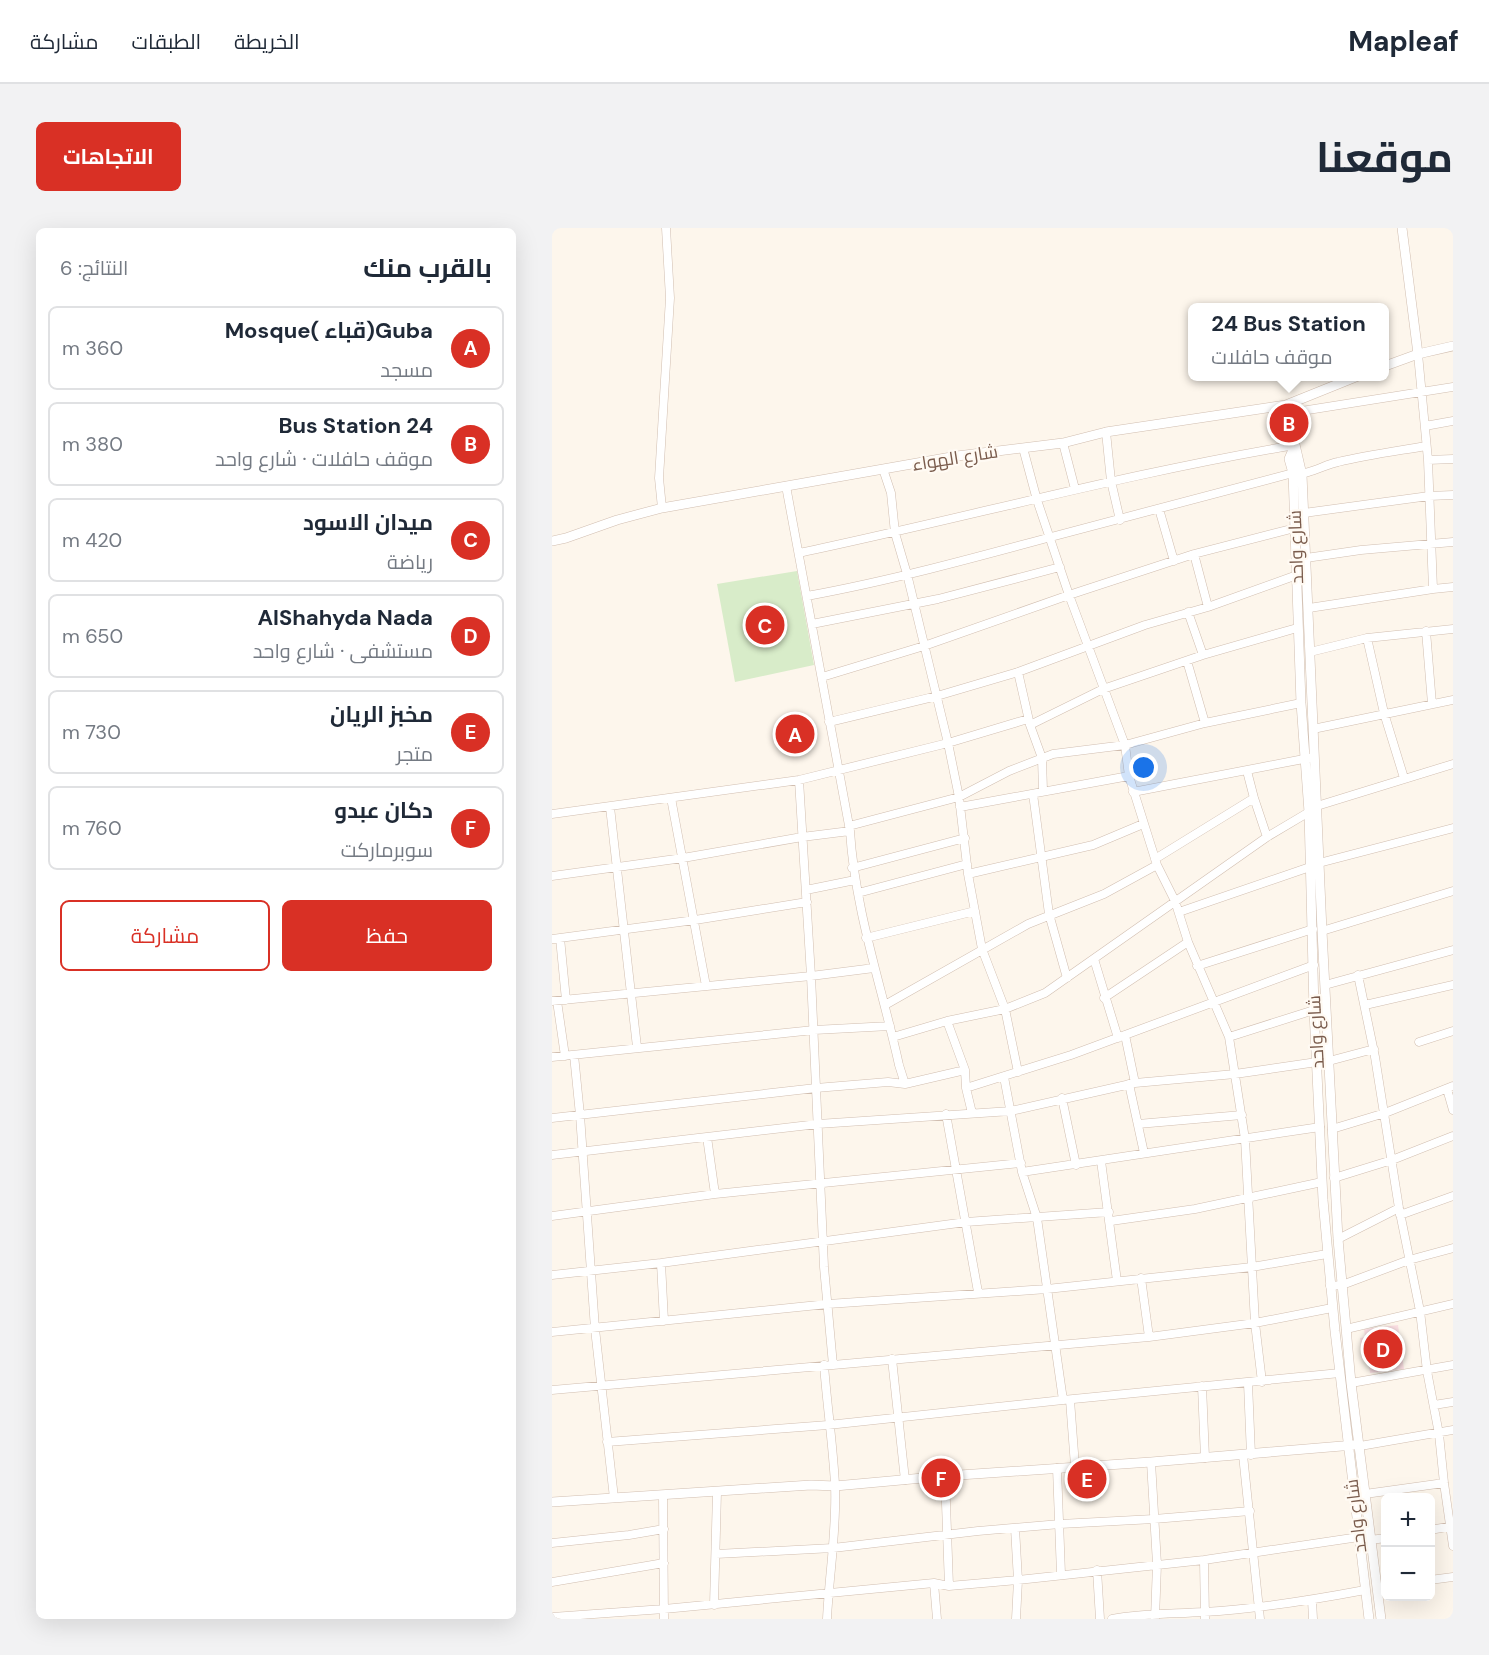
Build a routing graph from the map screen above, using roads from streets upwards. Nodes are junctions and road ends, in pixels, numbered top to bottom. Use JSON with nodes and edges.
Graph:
{"nodes":[{"id":1,"x":666,"y":228,"type":"edge"},
{"id":2,"x":1402,"y":228,"type":"edge"},
{"id":3,"x":1453,"y":346,"type":"edge"},
{"id":4,"x":1418,"y":354,"type":"junction"},
{"id":5,"x":1389,"y":365,"type":"edge"},
{"id":6,"x":1347,"y":381,"type":"edge"},
{"id":7,"x":1453,"y":387,"type":"edge"},
{"id":8,"x":1422,"y":392,"type":"junction"},
{"id":9,"x":1288,"y":409,"type":"junction"},
{"id":10,"x":1453,"y":421,"type":"edge"},
{"id":11,"x":1425,"y":426,"type":"junction"},
{"id":12,"x":1106,"y":432,"type":"junction"},
{"id":13,"x":1063,"y":443,"type":"junction"},
{"id":14,"x":1295,"y":445,"type":"junction"},
{"id":15,"x":1426,"y":446,"type":"junction"},
{"id":16,"x":1023,"y":448,"type":"junction"},
{"id":17,"x":1453,"y":459,"type":"edge"},
{"id":18,"x":1428,"y":460,"type":"junction"},
{"id":19,"x":883,"y":469,"type":"junction"},
{"id":20,"x":1297,"y":474,"type":"junction"},
{"id":21,"x":1111,"y":481,"type":"junction"},
{"id":22,"x":786,"y":486,"type":"junction"},
{"id":23,"x":1075,"y":489,"type":"junction"},
{"id":24,"x":1453,"y":495,"type":"edge"},
{"id":25,"x":1429,"y":496,"type":"junction"},
{"id":26,"x":1037,"y":500,"type":"junction"},
{"id":27,"x":662,"y":508,"type":"junction"},
{"id":28,"x":1159,"y":509,"type":"junction"},
{"id":29,"x":1304,"y":513,"type":"junction"},
{"id":30,"x":1120,"y":520,"type":"junction"},
{"id":31,"x":1295,"y":528,"type":"junction"},
{"id":32,"x":895,"y":533,"type":"junction"},
{"id":33,"x":1050,"y":537,"type":"junction"},
{"id":34,"x":552,"y":541,"type":"edge"},
{"id":35,"x":1453,"y":542,"type":"edge"},
{"id":36,"x":1432,"y":543,"type":"junction"},
{"id":37,"x":799,"y":553,"type":"junction"},
{"id":38,"x":1194,"y":554,"type":"junction"},
{"id":39,"x":1306,"y":558,"type":"junction"},
{"id":40,"x":1174,"y":561,"type":"junction"},
{"id":41,"x":1060,"y":567,"type":"junction"},
{"id":42,"x":907,"y":574,"type":"junction"},
{"id":43,"x":1297,"y":575,"type":"junction"},
{"id":44,"x":1453,"y":587,"type":"edge"},
{"id":45,"x":1432,"y":589,"type":"junction"},
{"id":46,"x":1069,"y":595,"type":"junction"},
{"id":47,"x":807,"y":596,"type":"junction"},
{"id":48,"x":913,"y":604,"type":"junction"},
{"id":49,"x":1208,"y":607,"type":"junction"},
{"id":50,"x":1309,"y":608,"type":"junction"},
{"id":51,"x":1188,"y":612,"type":"junction"},
{"id":52,"x":812,"y":624,"type":"junction"},
{"id":53,"x":1297,"y":628,"type":"junction"},
{"id":54,"x":1453,"y":629,"type":"edge"},
{"id":55,"x":1426,"y":631,"type":"junction"},
{"id":56,"x":1367,"y":638,"type":"junction"},
{"id":57,"x":1089,"y":644,"type":"junction"},
{"id":58,"x":924,"y":646,"type":"junction"},
{"id":59,"x":1310,"y":651,"type":"junction"},
{"id":60,"x":1203,"y":656,"type":"junction"},
{"id":61,"x":1187,"y":661,"type":"junction"},
{"id":62,"x":1018,"y":672,"type":"junction"},
{"id":63,"x":822,"y":677,"type":"junction"},
{"id":64,"x":1103,"y":689,"type":"junction"},
{"id":65,"x":937,"y":696,"type":"junction"},
{"id":66,"x":1453,"y":700,"type":"edge"},
{"id":67,"x":1301,"y":703,"type":"junction"},
{"id":68,"x":1432,"y":704,"type":"junction"},
{"id":69,"x":1384,"y":713,"type":"junction"},
{"id":70,"x":829,"y":722,"type":"junction"},
{"id":71,"x":1029,"y":722,"type":"junction"},
{"id":72,"x":1205,"y":723,"type":"junction"},
{"id":73,"x":1313,"y":729,"type":"junction"},
{"id":74,"x":948,"y":743,"type":"junction"},
{"id":75,"x":1125,"y":745,"type":"junction"},
{"id":76,"x":1042,"y":758,"type":"junction"},
{"id":77,"x":1310,"y":758,"type":"junction"},
{"id":78,"x":1453,"y":764,"type":"edge"},
{"id":79,"x":1247,"y":771,"type":"junction"},
{"id":80,"x":838,"y":772,"type":"junction"},
{"id":81,"x":1129,"y":776,"type":"junction"},
{"id":82,"x":1404,"y":778,"type":"junction"},
{"id":83,"x":799,"y":780,"type":"junction"},
{"id":84,"x":1043,"y":791,"type":"junction"},
{"id":85,"x":1133,"y":792,"type":"junction"},
{"id":86,"x":1033,"y":794,"type":"junction"},
{"id":87,"x":959,"y":797,"type":"junction"},
{"id":88,"x":672,"y":798,"type":"junction"},
{"id":89,"x":1254,"y":798,"type":"junction"},
{"id":90,"x":610,"y":807,"type":"junction"},
{"id":91,"x":960,"y":807,"type":"junction"},
{"id":92,"x":1313,"y":809,"type":"junction"},
{"id":93,"x":552,"y":814,"type":"edge"},
{"id":94,"x":1143,"y":824,"type":"junction"},
{"id":95,"x":1453,"y":828,"type":"edge"},
{"id":96,"x":849,"y":829,"type":"junction"},
{"id":97,"x":802,"y":837,"type":"junction"},
{"id":98,"x":1268,"y":837,"type":"junction"},
{"id":99,"x":965,"y":838,"type":"junction"},
{"id":100,"x":1041,"y":856,"type":"junction"},
{"id":101,"x":683,"y":858,"type":"junction"},
{"id":102,"x":1156,"y":862,"type":"junction"},
{"id":103,"x":967,"y":864,"type":"junction"},
{"id":104,"x":1315,"y":865,"type":"junction"},
{"id":105,"x":617,"y":867,"type":"junction"},
{"id":106,"x":852,"y":868,"type":"junction"},
{"id":107,"x":968,"y":874,"type":"junction"},
{"id":108,"x":552,"y":876,"type":"edge"},
{"id":109,"x":855,"y":880,"type":"junction"},
{"id":110,"x":806,"y":890,"type":"junction"},
{"id":111,"x":1453,"y":891,"type":"edge"},
{"id":112,"x":858,"y":893,"type":"junction"},
{"id":113,"x":1175,"y":901,"type":"junction"},
{"id":114,"x":807,"y":902,"type":"junction"},
{"id":115,"x":975,"y":911,"type":"junction"},
{"id":116,"x":1179,"y":912,"type":"junction"},
{"id":117,"x":1049,"y":914,"type":"junction"},
{"id":118,"x":695,"y":920,"type":"junction"},
{"id":119,"x":624,"y":929,"type":"junction"},
{"id":120,"x":1317,"y":930,"type":"junction"},
{"id":121,"x":556,"y":938,"type":"edge"},
{"id":122,"x":866,"y":938,"type":"junction"},
{"id":123,"x":1188,"y":942,"type":"junction"},
{"id":124,"x":982,"y":949,"type":"junction"},
{"id":125,"x":1453,"y":950,"type":"edge"},
{"id":126,"x":1094,"y":959,"type":"junction"},
{"id":127,"x":1197,"y":966,"type":"junction"},
{"id":128,"x":1314,"y":966,"type":"junction"},
{"id":129,"x":874,"y":968,"type":"junction"},
{"id":130,"x":1358,"y":975,"type":"junction"},
{"id":131,"x":811,"y":976,"type":"junction"},
{"id":132,"x":1067,"y":978,"type":"junction"},
{"id":133,"x":1325,"y":985,"type":"junction"},
{"id":134,"x":1453,"y":985,"type":"edge"},
{"id":135,"x":706,"y":986,"type":"junction"},
{"id":136,"x":631,"y":994,"type":"junction"},
{"id":137,"x":1104,"y":998,"type":"junction"},
{"id":138,"x":558,"y":1001,"type":"edge"},
{"id":139,"x":1214,"y":1002,"type":"junction"},
{"id":140,"x":885,"y":1005,"type":"junction"},
{"id":141,"x":1365,"y":1005,"type":"junction"},
{"id":142,"x":1005,"y":1009,"type":"junction"},
{"id":143,"x":1314,"y":1010,"type":"junction"},
{"id":144,"x":947,"y":1021,"type":"junction"},
{"id":145,"x":890,"y":1026,"type":"junction"},
{"id":146,"x":814,"y":1030,"type":"junction"},
{"id":147,"x":1453,"y":1031,"type":"edge"},
{"id":148,"x":1316,"y":1033,"type":"junction"},
{"id":149,"x":1328,"y":1034,"type":"junction"},
{"id":150,"x":1122,"y":1036,"type":"junction"},
{"id":151,"x":893,"y":1037,"type":"junction"},
{"id":152,"x":1229,"y":1037,"type":"junction"},
{"id":153,"x":1419,"y":1042,"type":"dead end"},
{"id":154,"x":637,"y":1047,"type":"junction"},
{"id":155,"x":1374,"y":1049,"type":"junction"},
{"id":156,"x":569,"y":1055,"type":"junction"},
{"id":157,"x":552,"y":1057,"type":"edge"},
{"id":158,"x":1329,"y":1061,"type":"junction"},
{"id":159,"x":1317,"y":1062,"type":"junction"},
{"id":160,"x":965,"y":1070,"type":"junction"},
{"id":161,"x":1018,"y":1072,"type":"junction"},
{"id":162,"x":1235,"y":1074,"type":"junction"},
{"id":163,"x":1004,"y":1077,"type":"junction"},
{"id":164,"x":1132,"y":1083,"type":"junction"},
{"id":165,"x":905,"y":1084,"type":"junction"},
{"id":166,"x":816,"y":1088,"type":"junction"},
{"id":167,"x":1450,"y":1088,"type":"edge"},
{"id":168,"x":966,"y":1089,"type":"junction"},
{"id":169,"x":1062,"y":1098,"type":"junction"},
{"id":170,"x":1453,"y":1110,"type":"edge"},
{"id":171,"x":1011,"y":1111,"type":"junction"},
{"id":172,"x":972,"y":1113,"type":"junction"},
{"id":173,"x":1385,"y":1113,"type":"junction"},
{"id":174,"x":946,"y":1114,"type":"junction"},
{"id":175,"x":580,"y":1115,"type":"junction"},
{"id":176,"x":1242,"y":1115,"type":"junction"},
{"id":177,"x":552,"y":1118,"type":"edge"},
{"id":178,"x":818,"y":1124,"type":"junction"},
{"id":179,"x":1138,"y":1124,"type":"junction"},
{"id":180,"x":1320,"y":1127,"type":"junction"},
{"id":181,"x":1332,"y":1129,"type":"junction"},
{"id":182,"x":1453,"y":1136,"type":"edge"},
{"id":183,"x":707,"y":1137,"type":"junction"},
{"id":184,"x":1245,"y":1139,"type":"junction"},
{"id":185,"x":583,"y":1151,"type":"junction"},
{"id":186,"x":1144,"y":1153,"type":"junction"},
{"id":187,"x":552,"y":1155,"type":"edge"},
{"id":188,"x":1392,"y":1160,"type":"junction"},
{"id":189,"x":1101,"y":1161,"type":"junction"},
{"id":190,"x":1076,"y":1165,"type":"junction"},
{"id":191,"x":956,"y":1168,"type":"junction"},
{"id":192,"x":1022,"y":1168,"type":"junction"},
{"id":193,"x":1334,"y":1179,"type":"junction"},
{"id":194,"x":1322,"y":1182,"type":"junction"},
{"id":195,"x":820,"y":1183,"type":"junction"},
{"id":196,"x":715,"y":1194,"type":"junction"},
{"id":197,"x":1453,"y":1196,"type":"edge"},
{"id":198,"x":1248,"y":1199,"type":"junction"},
{"id":199,"x":587,"y":1212,"type":"junction"},
{"id":200,"x":1109,"y":1212,"type":"junction"},
{"id":201,"x":1400,"y":1212,"type":"junction"},
{"id":202,"x":552,"y":1216,"type":"edge"},
{"id":203,"x":1037,"y":1218,"type":"junction"},
{"id":204,"x":1111,"y":1221,"type":"junction"},
{"id":205,"x":966,"y":1222,"type":"junction"},
{"id":206,"x":1338,"y":1239,"type":"junction"},
{"id":207,"x":822,"y":1242,"type":"junction"},
{"id":208,"x":1453,"y":1248,"type":"edge"},
{"id":209,"x":1327,"y":1254,"type":"junction"},
{"id":210,"x":1410,"y":1260,"type":"junction"},
{"id":211,"x":661,"y":1263,"type":"junction"},
{"id":212,"x":1252,"y":1267,"type":"junction"},
{"id":213,"x":592,"y":1271,"type":"junction"},
{"id":214,"x":552,"y":1275,"type":"edge"},
{"id":215,"x":1141,"y":1278,"type":"junction"},
{"id":216,"x":1117,"y":1281,"type":"junction"},
{"id":217,"x":1342,"y":1285,"type":"junction"},
{"id":218,"x":1330,"y":1286,"type":"junction"},
{"id":219,"x":1047,"y":1289,"type":"junction"},
{"id":220,"x":978,"y":1292,"type":"junction"},
{"id":221,"x":828,"y":1304,"type":"junction"},
{"id":222,"x":1453,"y":1304,"type":"edge"},
{"id":223,"x":1332,"y":1308,"type":"junction"},
{"id":224,"x":1420,"y":1311,"type":"junction"},
{"id":225,"x":664,"y":1321,"type":"junction"},
{"id":226,"x":1255,"y":1323,"type":"junction"},
{"id":227,"x":595,"y":1329,"type":"junction"},
{"id":228,"x":1346,"y":1329,"type":"junction"},
{"id":229,"x":552,"y":1332,"type":"edge"},
{"id":230,"x":1149,"y":1336,"type":"junction"},
{"id":231,"x":1056,"y":1345,"type":"junction"},
{"id":232,"x":891,"y":1359,"type":"junction"},
{"id":233,"x":824,"y":1365,"type":"junction"},
{"id":234,"x":833,"y":1365,"type":"junction"},
{"id":235,"x":1453,"y":1365,"type":"edge"},
{"id":236,"x":1427,"y":1371,"type":"junction"},
{"id":237,"x":1340,"y":1373,"type":"junction"},
{"id":238,"x":1263,"y":1382,"type":"junction"},
{"id":239,"x":1248,"y":1383,"type":"junction"},
{"id":240,"x":1351,"y":1383,"type":"junction"},
{"id":241,"x":600,"y":1386,"type":"junction"},
{"id":242,"x":1203,"y":1386,"type":"junction"},
{"id":243,"x":552,"y":1390,"type":"edge"},
{"id":244,"x":1066,"y":1400,"type":"junction"},
{"id":245,"x":1453,"y":1402,"type":"edge"},
{"id":246,"x":1434,"y":1405,"type":"junction"},
{"id":247,"x":899,"y":1418,"type":"junction"},
{"id":248,"x":828,"y":1425,"type":"junction"},
{"id":249,"x":1453,"y":1430,"type":"edge"},
{"id":250,"x":1439,"y":1434,"type":"junction"},
{"id":251,"x":607,"y":1442,"type":"junction"},
{"id":252,"x":1348,"y":1445,"type":"junction"},
{"id":253,"x":1360,"y":1446,"type":"junction"},
{"id":254,"x":1247,"y":1455,"type":"junction"},
{"id":255,"x":1205,"y":1458,"type":"junction"},
{"id":256,"x":1151,"y":1462,"type":"junction"},
{"id":257,"x":1075,"y":1466,"type":"junction"},
{"id":258,"x":1057,"y":1468,"type":"junction"},
{"id":259,"x":945,"y":1476,"type":"junction"},
{"id":260,"x":905,"y":1480,"type":"junction"},
{"id":261,"x":1444,"y":1484,"type":"junction"},
{"id":262,"x":835,"y":1486,"type":"junction"},
{"id":263,"x":717,"y":1492,"type":"junction"},
{"id":264,"x":1365,"y":1494,"type":"junction"},
{"id":265,"x":663,"y":1495,"type":"junction"},
{"id":266,"x":614,"y":1498,"type":"junction"},
{"id":267,"x":552,"y":1502,"type":"edge"},
{"id":268,"x":1250,"y":1511,"type":"junction"},
{"id":269,"x":1154,"y":1519,"type":"junction"},
{"id":270,"x":1060,"y":1524,"type":"junction"},
{"id":271,"x":1452,"y":1526,"type":"edge"},
{"id":272,"x":1015,"y":1527,"type":"junction"},
{"id":273,"x":664,"y":1529,"type":"junction"},
{"id":274,"x":1435,"y":1529,"type":"edge"},
{"id":275,"x":947,"y":1534,"type":"junction"},
{"id":276,"x":1359,"y":1537,"type":"junction"},
{"id":277,"x":1381,"y":1539,"type":"edge"},
{"id":278,"x":1370,"y":1540,"type":"junction"},
{"id":279,"x":552,"y":1543,"type":"edge"},
{"id":280,"x":1453,"y":1546,"type":"edge"},
{"id":281,"x":833,"y":1548,"type":"junction"},
{"id":282,"x":716,"y":1554,"type":"junction"},
{"id":283,"x":1253,"y":1554,"type":"junction"},
{"id":284,"x":1204,"y":1560,"type":"junction"},
{"id":285,"x":664,"y":1563,"type":"junction"},
{"id":286,"x":1157,"y":1564,"type":"junction"},
{"id":287,"x":1097,"y":1570,"type":"junction"},
{"id":288,"x":1061,"y":1574,"type":"junction"},
{"id":289,"x":1453,"y":1577,"type":"edge"},
{"id":290,"x":1435,"y":1579,"type":"edge"},
{"id":291,"x":1018,"y":1580,"type":"junction"},
{"id":292,"x":552,"y":1582,"type":"edge"},
{"id":293,"x":934,"y":1583,"type":"junction"},
{"id":294,"x":949,"y":1586,"type":"junction"},
{"id":295,"x":1381,"y":1586,"type":"edge"},
{"id":296,"x":1365,"y":1590,"type":"junction"},
{"id":297,"x":827,"y":1595,"type":"junction"},
{"id":298,"x":1312,"y":1600,"type":"junction"},
{"id":299,"x":1381,"y":1601,"type":"edge"},
{"id":300,"x":714,"y":1605,"type":"junction"},
{"id":301,"x":1259,"y":1607,"type":"junction"},
{"id":302,"x":664,"y":1610,"type":"junction"},
{"id":303,"x":1205,"y":1615,"type":"edge"},
{"id":304,"x":628,"y":1616,"type":"edge"},
{"id":305,"x":1155,"y":1616,"type":"edge"},
{"id":306,"x":552,"y":1617,"type":"edge"},
{"id":307,"x":578,"y":1617,"type":"edge"},
{"id":308,"x":664,"y":1619,"type":"edge"},
{"id":309,"x":827,"y":1619,"type":"edge"},
{"id":310,"x":937,"y":1619,"type":"edge"},
{"id":311,"x":1016,"y":1619,"type":"edge"},
{"id":312,"x":1100,"y":1619,"type":"edge"},
{"id":313,"x":1113,"y":1619,"type":"edge"},
{"id":314,"x":1260,"y":1619,"type":"edge"},
{"id":315,"x":1313,"y":1619,"type":"edge"},
{"id":316,"x":1369,"y":1619,"type":"edge"},
{"id":317,"x":1381,"y":1619,"type":"edge"}],
"edges":[{"from":1,"to":27,"type":"street"},
{"from":2,"to":4,"type":"street"},
{"from":3,"to":4,"type":"street"},
{"from":4,"to":5,"type":"street"},
{"from":4,"to":8,"type":"street"},
{"from":6,"to":9,"type":"street","name":"شارع الهواء"},
{"from":7,"to":8,"type":"street"},
{"from":8,"to":9,"type":"street"},
{"from":8,"to":11,"type":"street"},
{"from":9,"to":12,"type":"street","name":"شارع الهواء"},
{"from":9,"to":14,"type":"street","name":"شارع واحد"},
{"from":10,"to":11,"type":"street"},
{"from":11,"to":15,"type":"street"},
{"from":12,"to":13,"type":"street","name":"شارع الهواء"},
{"from":12,"to":21,"type":"street"},
{"from":13,"to":16,"type":"street","name":"شارع الهواء"},
{"from":13,"to":23,"type":"street"},
{"from":14,"to":20,"type":"street","name":"شارع واحد"},
{"from":14,"to":21,"type":"street"},
{"from":15,"to":18,"type":"street"},
{"from":15,"to":20,"type":"street"},
{"from":16,"to":19,"type":"street","name":"شارع الهواء"},
{"from":16,"to":26,"type":"street"},
{"from":17,"to":18,"type":"street"},
{"from":18,"to":25,"type":"street"},
{"from":19,"to":22,"type":"street","name":"شارع الهواء"},
{"from":19,"to":32,"type":"street"},
{"from":20,"to":28,"type":"street"},
{"from":20,"to":29,"type":"street","name":"شارع واحد"},
{"from":20,"to":31,"type":"street","name":"شارع واحد"},
{"from":21,"to":23,"type":"street"},
{"from":21,"to":30,"type":"street"},
{"from":22,"to":27,"type":"street","name":"شارع الهواء"},
{"from":22,"to":37,"type":"street"},
{"from":23,"to":26,"type":"street"},
{"from":24,"to":25,"type":"street"},
{"from":25,"to":29,"type":"street"},
{"from":25,"to":36,"type":"street"},
{"from":26,"to":32,"type":"street"},
{"from":26,"to":33,"type":"street"},
{"from":27,"to":34,"type":"street","name":"شارع الهواء"},
{"from":28,"to":30,"type":"street"},
{"from":28,"to":40,"type":"street"},
{"from":29,"to":39,"type":"street","name":"شارع واحد"},
{"from":30,"to":33,"type":"street"},
{"from":31,"to":38,"type":"street"},
{"from":31,"to":43,"type":"street","name":"شارع واحد"},
{"from":32,"to":37,"type":"street"},
{"from":32,"to":42,"type":"street"},
{"from":33,"to":41,"type":"street"},
{"from":33,"to":42,"type":"street"},
{"from":35,"to":36,"type":"street"},
{"from":36,"to":39,"type":"street"},
{"from":36,"to":45,"type":"street"},
{"from":37,"to":47,"type":"street"},
{"from":38,"to":40,"type":"street"},
{"from":38,"to":49,"type":"street"},
{"from":39,"to":50,"type":"street","name":"شارع واحد"},
{"from":40,"to":46,"type":"street"},
{"from":41,"to":46,"type":"street"},
{"from":41,"to":48,"type":"street"},
{"from":42,"to":47,"type":"street"},
{"from":42,"to":48,"type":"street"},
{"from":43,"to":49,"type":"street"},
{"from":43,"to":53,"type":"street","name":"شارع واحد"},
{"from":44,"to":45,"type":"street"},
{"from":45,"to":50,"type":"street"},
{"from":46,"to":57,"type":"street"},
{"from":46,"to":58,"type":"street"},
{"from":47,"to":52,"type":"street"},
{"from":48,"to":52,"type":"street"},
{"from":48,"to":58,"type":"street"},
{"from":49,"to":51,"type":"street"},
{"from":50,"to":59,"type":"street","name":"شارع واحد"},
{"from":51,"to":57,"type":"street"},
{"from":51,"to":60,"type":"street"},
{"from":52,"to":63,"type":"street"},
{"from":53,"to":60,"type":"street"},
{"from":53,"to":67,"type":"street","name":"شارع واحد"},
{"from":54,"to":55,"type":"street"},
{"from":55,"to":56,"type":"street"},
{"from":55,"to":68,"type":"street"},
{"from":56,"to":59,"type":"street"},
{"from":56,"to":69,"type":"street"},
{"from":57,"to":62,"type":"street"},
{"from":57,"to":64,"type":"street"},
{"from":58,"to":63,"type":"street"},
{"from":58,"to":65,"type":"street"},
{"from":59,"to":73,"type":"street","name":"شارع واحد"},
{"from":60,"to":61,"type":"street"},
{"from":61,"to":64,"type":"street"},
{"from":61,"to":72,"type":"street"},
{"from":62,"to":65,"type":"street"},
{"from":62,"to":71,"type":"street"},
{"from":63,"to":70,"type":"street"},
{"from":64,"to":71,"type":"street"},
{"from":64,"to":75,"type":"street"},
{"from":65,"to":70,"type":"street"},
{"from":65,"to":74,"type":"street"},
{"from":66,"to":68,"type":"street"},
{"from":67,"to":72,"type":"street"},
{"from":67,"to":77,"type":"street","name":"شارع واحد"},
{"from":68,"to":69,"type":"street"},
{"from":69,"to":73,"type":"street"},
{"from":69,"to":82,"type":"street"},
{"from":70,"to":80,"type":"street"},
{"from":71,"to":74,"type":"street"},
{"from":71,"to":76,"type":"street"},
{"from":72,"to":75,"type":"street"},
{"from":73,"to":77,"type":"street","name":"شارع واحد"},
{"from":74,"to":80,"type":"street"},
{"from":74,"to":87,"type":"street"},
{"from":75,"to":76,"type":"street"},
{"from":75,"to":81,"type":"street"},
{"from":76,"to":84,"type":"street"},
{"from":76,"to":87,"type":"street"},
{"from":77,"to":79,"type":"street"},
{"from":77,"to":92,"type":"street","name":"شارع واحد"},
{"from":78,"to":82,"type":"street"},
{"from":79,"to":85,"type":"street"},
{"from":79,"to":89,"type":"street"},
{"from":80,"to":83,"type":"street"},
{"from":80,"to":96,"type":"street"},
{"from":81,"to":84,"type":"street"},
{"from":81,"to":85,"type":"street"},
{"from":82,"to":92,"type":"street"},
{"from":83,"to":88,"type":"street"},
{"from":83,"to":97,"type":"street"},
{"from":84,"to":86,"type":"street"},
{"from":85,"to":94,"type":"street"},
{"from":86,"to":91,"type":"street"},
{"from":86,"to":100,"type":"street"},
{"from":87,"to":91,"type":"street"},
{"from":87,"to":96,"type":"street"},
{"from":88,"to":90,"type":"street"},
{"from":88,"to":101,"type":"street"},
{"from":89,"to":98,"type":"street"},
{"from":89,"to":102,"type":"street"},
{"from":90,"to":93,"type":"street"},
{"from":90,"to":105,"type":"street"},
{"from":91,"to":99,"type":"street"},
{"from":92,"to":98,"type":"street"},
{"from":92,"to":104,"type":"street","name":"شارع واحد"},
{"from":94,"to":100,"type":"street"},
{"from":94,"to":102,"type":"street"},
{"from":95,"to":104,"type":"street"},
{"from":96,"to":97,"type":"street"},
{"from":96,"to":106,"type":"street"},
{"from":97,"to":101,"type":"street"},
{"from":97,"to":110,"type":"street"},
{"from":98,"to":113,"type":"street"},
{"from":99,"to":103,"type":"street"},
{"from":99,"to":106,"type":"street"},
{"from":100,"to":107,"type":"street"},
{"from":100,"to":117,"type":"street"},
{"from":101,"to":105,"type":"street"},
{"from":101,"to":118,"type":"street"},
{"from":102,"to":113,"type":"street"},
{"from":102,"to":117,"type":"street"},
{"from":103,"to":107,"type":"street"},
{"from":103,"to":112,"type":"street"},
{"from":104,"to":116,"type":"street"},
{"from":104,"to":120,"type":"street","name":"شارع واحد"},
{"from":105,"to":108,"type":"street"},
{"from":105,"to":119,"type":"street"},
{"from":106,"to":109,"type":"street"},
{"from":107,"to":115,"type":"street"},
{"from":109,"to":110,"type":"street"},
{"from":109,"to":112,"type":"street"},
{"from":110,"to":114,"type":"street"},
{"from":111,"to":120,"type":"street"},
{"from":112,"to":122,"type":"street"},
{"from":113,"to":116,"type":"street"},
{"from":113,"to":126,"type":"street"},
{"from":114,"to":118,"type":"street"},
{"from":114,"to":131,"type":"street"},
{"from":115,"to":122,"type":"street"},
{"from":115,"to":124,"type":"street"},
{"from":116,"to":123,"type":"street"},
{"from":117,"to":124,"type":"street"},
{"from":117,"to":132,"type":"street"},
{"from":118,"to":119,"type":"street"},
{"from":118,"to":135,"type":"street"},
{"from":119,"to":121,"type":"street"},
{"from":119,"to":136,"type":"street"},
{"from":120,"to":127,"type":"street"},
{"from":120,"to":128,"type":"street","name":"شارع واحد"},
{"from":120,"to":133,"type":"street","name":"شارع واحد"},
{"from":121,"to":138,"type":"street"},
{"from":122,"to":129,"type":"street"},
{"from":123,"to":127,"type":"street"},
{"from":123,"to":137,"type":"street"},
{"from":124,"to":140,"type":"street"},
{"from":124,"to":142,"type":"street"},
{"from":125,"to":130,"type":"street"},
{"from":126,"to":132,"type":"street"},
{"from":126,"to":137,"type":"street"},
{"from":127,"to":139,"type":"street"},
{"from":128,"to":139,"type":"street"},
{"from":128,"to":143,"type":"street","name":"شارع واحد"},
{"from":129,"to":131,"type":"street"},
{"from":129,"to":140,"type":"street"},
{"from":130,"to":133,"type":"street"},
{"from":130,"to":141,"type":"street"},
{"from":131,"to":135,"type":"street"},
{"from":131,"to":146,"type":"street"},
{"from":132,"to":142,"type":"street"},
{"from":133,"to":149,"type":"street","name":"شارع واحد"},
{"from":134,"to":141,"type":"street"},
{"from":135,"to":136,"type":"street"},
{"from":136,"to":138,"type":"street"},
{"from":136,"to":154,"type":"street"},
{"from":137,"to":150,"type":"street"},
{"from":138,"to":156,"type":"street"},
{"from":139,"to":150,"type":"street"},
{"from":139,"to":152,"type":"street"},
{"from":140,"to":145,"type":"street"},
{"from":141,"to":155,"type":"street"},
{"from":142,"to":144,"type":"street"},
{"from":142,"to":161,"type":"street"},
{"from":143,"to":148,"type":"street","name":"شارع واحد"},
{"from":143,"to":152,"type":"street"},
{"from":144,"to":151,"type":"street"},
{"from":144,"to":160,"type":"street"},
{"from":145,"to":146,"type":"street"},
{"from":145,"to":151,"type":"street"},
{"from":146,"to":154,"type":"street"},
{"from":146,"to":166,"type":"street"},
{"from":147,"to":153,"type":"street"},
{"from":148,"to":149,"type":"street"},
{"from":148,"to":159,"type":"street","name":"شارع واحد"},
{"from":149,"to":158,"type":"street","name":"شارع واحد"},
{"from":150,"to":161,"type":"street"},
{"from":150,"to":164,"type":"street"},
{"from":151,"to":165,"type":"street"},
{"from":152,"to":162,"type":"street"},
{"from":154,"to":156,"type":"street"},
{"from":155,"to":158,"type":"street"},
{"from":155,"to":173,"type":"street"},
{"from":156,"to":157,"type":"street"},
{"from":156,"to":175,"type":"street"},
{"from":158,"to":181,"type":"street","name":"شارع واحد"},
{"from":159,"to":162,"type":"street"},
{"from":159,"to":180,"type":"street","name":"شارع واحد"},
{"from":160,"to":165,"type":"street"},
{"from":160,"to":168,"type":"street"},
{"from":161,"to":163,"type":"street"},
{"from":162,"to":164,"type":"street"},
{"from":162,"to":176,"type":"street"},
{"from":163,"to":168,"type":"street"},
{"from":163,"to":171,"type":"street"},
{"from":164,"to":169,"type":"street"},
{"from":164,"to":179,"type":"street"},
{"from":165,"to":166,"type":"street"},
{"from":166,"to":175,"type":"street"},
{"from":166,"to":178,"type":"street"},
{"from":167,"to":170,"type":"street"},
{"from":167,"to":173,"type":"street"},
{"from":168,"to":172,"type":"street"},
{"from":169,"to":171,"type":"street"},
{"from":169,"to":190,"type":"street"},
{"from":171,"to":172,"type":"street"},
{"from":171,"to":192,"type":"street"},
{"from":172,"to":174,"type":"street"},
{"from":173,"to":181,"type":"street"},
{"from":173,"to":188,"type":"street"},
{"from":174,"to":178,"type":"street"},
{"from":174,"to":191,"type":"street"},
{"from":175,"to":177,"type":"street"},
{"from":175,"to":185,"type":"street"},
{"from":176,"to":179,"type":"street"},
{"from":176,"to":184,"type":"street"},
{"from":178,"to":183,"type":"street"},
{"from":178,"to":195,"type":"street"},
{"from":179,"to":186,"type":"street"},
{"from":180,"to":184,"type":"street"},
{"from":180,"to":194,"type":"street","name":"شارع واحد"},
{"from":181,"to":193,"type":"street","name":"شارع واحد"},
{"from":182,"to":188,"type":"street"},
{"from":183,"to":185,"type":"street"},
{"from":183,"to":196,"type":"street"},
{"from":184,"to":186,"type":"street"},
{"from":184,"to":198,"type":"street"},
{"from":185,"to":187,"type":"street"},
{"from":185,"to":199,"type":"street"},
{"from":186,"to":189,"type":"street"},
{"from":188,"to":193,"type":"street"},
{"from":188,"to":201,"type":"street"},
{"from":189,"to":190,"type":"street"},
{"from":189,"to":200,"type":"street"},
{"from":190,"to":192,"type":"street"},
{"from":191,"to":192,"type":"street"},
{"from":191,"to":195,"type":"street"},
{"from":191,"to":205,"type":"street"},
{"from":192,"to":203,"type":"street"},
{"from":193,"to":206,"type":"street","name":"شارع واحد"},
{"from":194,"to":198,"type":"street"},
{"from":194,"to":209,"type":"street","name":"شارع واحد"},
{"from":195,"to":196,"type":"street"},
{"from":195,"to":207,"type":"street"},
{"from":196,"to":199,"type":"street"},
{"from":197,"to":201,"type":"street"},
{"from":198,"to":204,"type":"street"},
{"from":198,"to":212,"type":"street"},
{"from":199,"to":202,"type":"street"},
{"from":199,"to":213,"type":"street"},
{"from":200,"to":203,"type":"street"},
{"from":200,"to":204,"type":"street"},
{"from":201,"to":206,"type":"street"},
{"from":201,"to":210,"type":"street"},
{"from":203,"to":205,"type":"street"},
{"from":203,"to":219,"type":"street"},
{"from":204,"to":216,"type":"street"},
{"from":205,"to":207,"type":"street"},
{"from":205,"to":220,"type":"street"},
{"from":206,"to":217,"type":"street","name":"شارع واحد"},
{"from":207,"to":211,"type":"street"},
{"from":207,"to":221,"type":"street"},
{"from":208,"to":210,"type":"street"},
{"from":209,"to":212,"type":"street"},
{"from":209,"to":218,"type":"street","name":"شارع واحد"},
{"from":210,"to":217,"type":"street"},
{"from":210,"to":224,"type":"street"},
{"from":211,"to":213,"type":"street"},
{"from":211,"to":225,"type":"street"},
{"from":212,"to":215,"type":"street"},
{"from":212,"to":226,"type":"street"},
{"from":213,"to":214,"type":"street"},
{"from":213,"to":227,"type":"street"},
{"from":215,"to":216,"type":"street"},
{"from":215,"to":230,"type":"street"},
{"from":216,"to":219,"type":"street"},
{"from":217,"to":218,"type":"street"},
{"from":217,"to":228,"type":"street","name":"شارع واحد"},
{"from":218,"to":223,"type":"street","name":"شارع واحد"},
{"from":219,"to":220,"type":"street"},
{"from":219,"to":231,"type":"street"},
{"from":220,"to":221,"type":"street"},
{"from":221,"to":225,"type":"street"},
{"from":221,"to":234,"type":"street"},
{"from":222,"to":224,"type":"street"},
{"from":223,"to":226,"type":"street"},
{"from":223,"to":237,"type":"street","name":"شارع واحد"},
{"from":224,"to":228,"type":"street"},
{"from":224,"to":236,"type":"street"},
{"from":225,"to":227,"type":"street"},
{"from":226,"to":230,"type":"street"},
{"from":226,"to":238,"type":"street"},
{"from":227,"to":229,"type":"street"},
{"from":227,"to":241,"type":"street"},
{"from":228,"to":240,"type":"street","name":"شارع واحد"},
{"from":230,"to":231,"type":"street"},
{"from":231,"to":232,"type":"street"},
{"from":231,"to":244,"type":"street"},
{"from":232,"to":234,"type":"street"},
{"from":232,"to":247,"type":"street"},
{"from":233,"to":234,"type":"street"},
{"from":233,"to":241,"type":"street"},
{"from":233,"to":248,"type":"street"},
{"from":235,"to":236,"type":"street"},
{"from":236,"to":240,"type":"street"},
{"from":236,"to":246,"type":"street"},
{"from":237,"to":238,"type":"street"},
{"from":237,"to":252,"type":"street","name":"شارع واحد"},
{"from":238,"to":239,"type":"street"},
{"from":239,"to":242,"type":"street"},
{"from":239,"to":254,"type":"street"},
{"from":240,"to":253,"type":"street","name":"شارع واحد"},
{"from":241,"to":243,"type":"street"},
{"from":241,"to":251,"type":"street"},
{"from":242,"to":244,"type":"street"},
{"from":242,"to":255,"type":"street"},
{"from":244,"to":247,"type":"street"},
{"from":244,"to":257,"type":"street"},
{"from":245,"to":246,"type":"street"},
{"from":246,"to":250,"type":"street"},
{"from":247,"to":248,"type":"street"},
{"from":247,"to":260,"type":"street"},
{"from":248,"to":251,"type":"street"},
{"from":248,"to":262,"type":"street"},
{"from":249,"to":250,"type":"street"},
{"from":250,"to":253,"type":"street"},
{"from":250,"to":261,"type":"street"},
{"from":251,"to":266,"type":"street"},
{"from":252,"to":253,"type":"street"},
{"from":252,"to":254,"type":"street"},
{"from":252,"to":276,"type":"street","name":"شارع واحد"},
{"from":253,"to":264,"type":"street","name":"شارع واحد"},
{"from":254,"to":255,"type":"street"},
{"from":254,"to":268,"type":"street"},
{"from":255,"to":256,"type":"street"},
{"from":256,"to":257,"type":"street"},
{"from":256,"to":269,"type":"street"},
{"from":257,"to":258,"type":"street"},
{"from":258,"to":259,"type":"street"},
{"from":258,"to":270,"type":"street"},
{"from":259,"to":260,"type":"street"},
{"from":259,"to":275,"type":"street"},
{"from":260,"to":262,"type":"street"},
{"from":261,"to":264,"type":"street"},
{"from":261,"to":271,"type":"street"},
{"from":262,"to":263,"type":"street"},
{"from":262,"to":281,"type":"street"},
{"from":263,"to":265,"type":"street"},
{"from":263,"to":282,"type":"street"},
{"from":264,"to":278,"type":"street","name":"شارع واحد"},
{"from":265,"to":266,"type":"street"},
{"from":265,"to":273,"type":"street"},
{"from":266,"to":267,"type":"street"},
{"from":268,"to":269,"type":"street"},
{"from":268,"to":283,"type":"street"},
{"from":269,"to":270,"type":"street"},
{"from":269,"to":286,"type":"street"},
{"from":270,"to":272,"type":"street"},
{"from":270,"to":288,"type":"street"},
{"from":271,"to":274,"type":"street"},
{"from":271,"to":280,"type":"street"},
{"from":272,"to":275,"type":"street"},
{"from":272,"to":291,"type":"street"},
{"from":273,"to":279,"type":"street"},
{"from":273,"to":285,"type":"street"},
{"from":275,"to":281,"type":"street"},
{"from":275,"to":294,"type":"street"},
{"from":276,"to":283,"type":"street"},
{"from":276,"to":296,"type":"street","name":"شارع واحد"},
{"from":277,"to":278,"type":"street"},
{"from":278,"to":295,"type":"street","name":"شارع واحد"},
{"from":281,"to":282,"type":"street"},
{"from":281,"to":297,"type":"street"},
{"from":282,"to":300,"type":"street"},
{"from":283,"to":284,"type":"street"},
{"from":283,"to":301,"type":"street"},
{"from":284,"to":286,"type":"street"},
{"from":284,"to":303,"type":"street"},
{"from":285,"to":292,"type":"street"},
{"from":285,"to":302,"type":"street"},
{"from":286,"to":287,"type":"street"},
{"from":286,"to":305,"type":"street"},
{"from":287,"to":288,"type":"street"},
{"from":287,"to":312,"type":"street"},
{"from":288,"to":291,"type":"street"},
{"from":289,"to":290,"type":"street"},
{"from":291,"to":294,"type":"street"},
{"from":291,"to":311,"type":"street"},
{"from":293,"to":294,"type":"street"},
{"from":293,"to":297,"type":"street"},
{"from":293,"to":310,"type":"street"},
{"from":296,"to":298,"type":"street"},
{"from":296,"to":316,"type":"street","name":"شارع واحد"},
{"from":297,"to":300,"type":"street"},
{"from":297,"to":309,"type":"street"},
{"from":298,"to":301,"type":"street"},
{"from":298,"to":315,"type":"street"},
{"from":299,"to":317,"type":"street","name":"شارع واحد"},
{"from":300,"to":302,"type":"street"},
{"from":301,"to":303,"type":"street"},
{"from":301,"to":314,"type":"street"},
{"from":302,"to":304,"type":"street"},
{"from":302,"to":308,"type":"street"},
{"from":303,"to":305,"type":"street"},
{"from":304,"to":307,"type":"street"},
{"from":305,"to":313,"type":"street"},
{"from":306,"to":307,"type":"street"}]}
